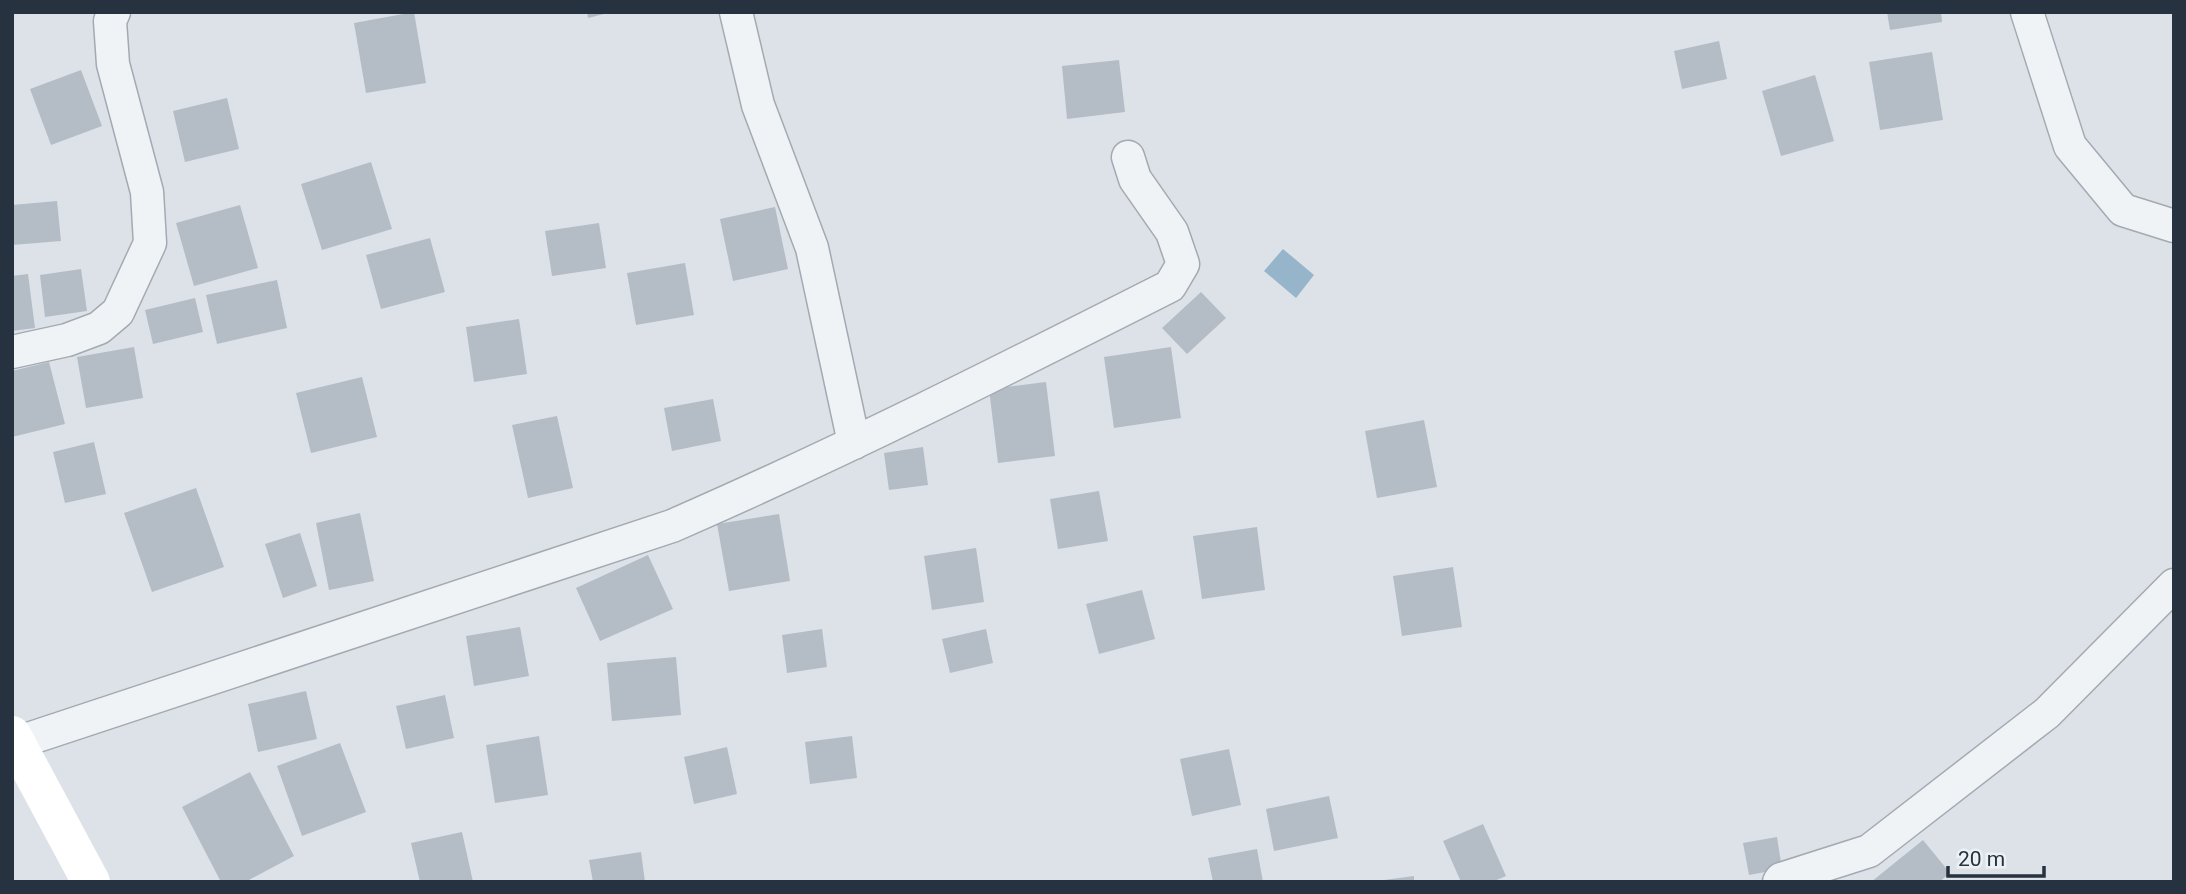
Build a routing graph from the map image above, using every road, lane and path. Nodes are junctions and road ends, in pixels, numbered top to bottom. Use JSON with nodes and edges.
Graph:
{"nodes":[{"id":1,"x":114,"y":12,"type":"edge"},
{"id":2,"x":736,"y":12,"type":"edge"},
{"id":3,"x":2027,"y":12,"type":"edge"},
{"id":4,"x":1128,"y":157,"type":"dead end"},
{"id":5,"x":2174,"y":226,"type":"edge"},
{"id":6,"x":12,"y":352,"type":"edge"},
{"id":7,"x":854,"y":443,"type":"junction"},
{"id":8,"x":2174,"y":585,"type":"edge"},
{"id":9,"x":14,"y":739,"type":"edge"},
{"id":10,"x":91,"y":882,"type":"edge"},
{"id":11,"x":1779,"y":882,"type":"edge"}],
"edges":[{"from":1,"to":6,"type":"street"},
{"from":2,"to":7,"type":"street"},
{"from":3,"to":5,"type":"street"},
{"from":4,"to":7,"type":"street"},
{"from":7,"to":9,"type":"street"},
{"from":8,"to":11,"type":"street"},
{"from":9,"to":10,"type":"main road"}]}
